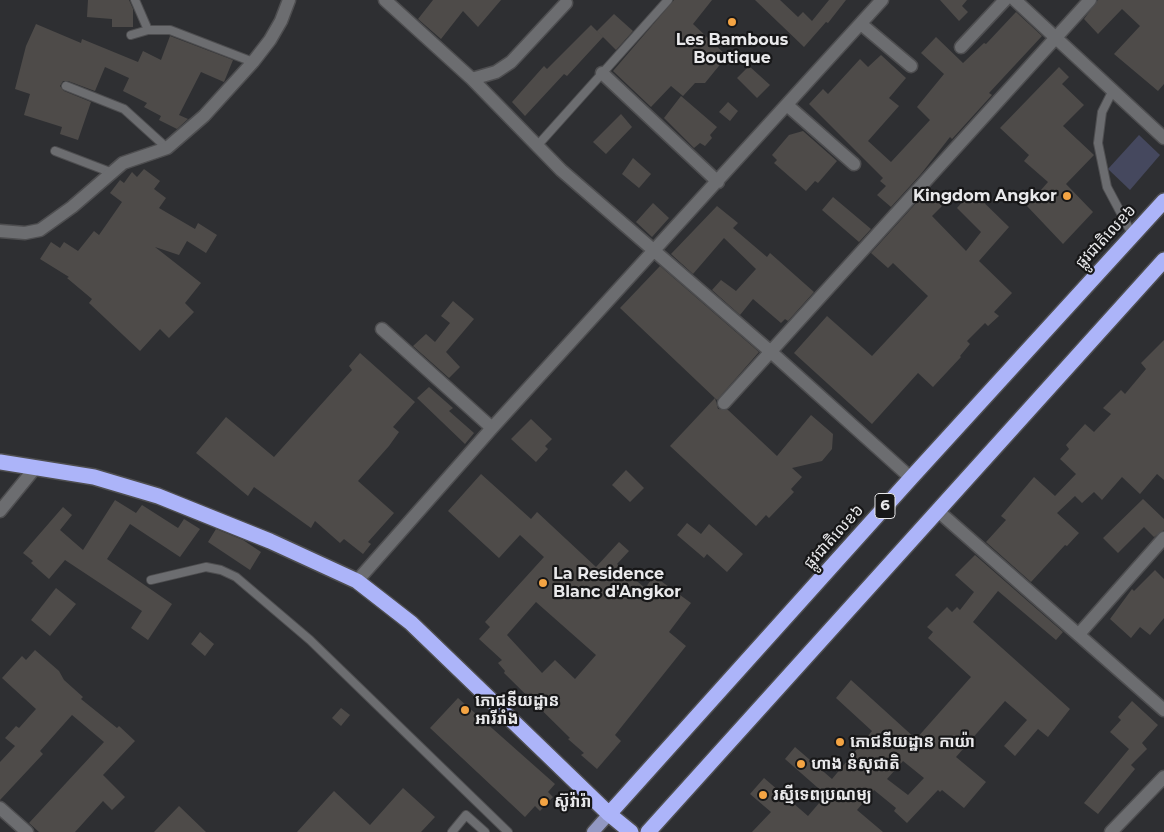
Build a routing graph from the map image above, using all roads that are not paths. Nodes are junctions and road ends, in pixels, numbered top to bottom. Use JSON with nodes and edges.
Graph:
{"nodes":[{"id":1,"x":135,"y":0,"type":"edge"},
{"id":2,"x":289,"y":0,"type":"edge"},
{"id":3,"x":385,"y":0,"type":"edge"},
{"id":4,"x":668,"y":0,"type":"edge"},
{"id":5,"x":882,"y":0,"type":"edge"},
{"id":6,"x":1005,"y":0,"type":"edge"},
{"id":7,"x":1015,"y":0,"type":"edge"},
{"id":8,"x":1090,"y":0,"type":"edge"},
{"id":9,"x":566,"y":3,"type":"dead end"},
{"id":10,"x":861,"y":24,"type":"junction"},
{"id":11,"x":148,"y":30,"type":"junction"},
{"id":12,"x":131,"y":35,"type":"dead end"},
{"id":13,"x":1055,"y":38,"type":"junction"},
{"id":14,"x":961,"y":47,"type":"dead end"},
{"id":15,"x":253,"y":62,"type":"junction"},
{"id":16,"x":911,"y":66,"type":"dead end"},
{"id":17,"x":602,"y":73,"type":"junction"},
{"id":18,"x":472,"y":79,"type":"junction"},
{"id":19,"x":66,"y":86,"type":"dead end"},
{"id":20,"x":1112,"y":92,"type":"junction"},
{"id":21,"x":787,"y":105,"type":"junction"},
{"id":22,"x":1164,"y":138,"type":"edge"},
{"id":23,"x":537,"y":146,"type":"junction"},
{"id":24,"x":167,"y":148,"type":"junction"},
{"id":25,"x":55,"y":151,"type":"dead end"},
{"id":26,"x":854,"y":164,"type":"dead end"},
{"id":27,"x":110,"y":172,"type":"junction"},
{"id":28,"x":718,"y":182,"type":"junction"},
{"id":29,"x":1164,"y":201,"type":"edge"},
{"id":30,"x":0,"y":231,"type":"edge"},
{"id":31,"x":1132,"y":234,"type":"junction"},
{"id":32,"x":654,"y":252,"type":"junction"},
{"id":33,"x":1164,"y":260,"type":"edge"},
{"id":34,"x":382,"y":329,"type":"dead end"},
{"id":35,"x":771,"y":352,"type":"junction"},
{"id":36,"x":724,"y":403,"type":"dead end"},
{"id":37,"x":492,"y":428,"type":"junction"},
{"id":38,"x":0,"y":462,"type":"edge"},
{"id":39,"x":36,"y":467,"type":"junction"},
{"id":40,"x":911,"y":478,"type":"junction"},
{"id":41,"x":938,"y":511,"type":"junction"},
{"id":42,"x":0,"y":512,"type":"edge"},
{"id":43,"x":1164,"y":538,"type":"edge"},
{"id":44,"x":151,"y":580,"type":"dead end"},
{"id":45,"x":357,"y":581,"type":"junction"},
{"id":46,"x":1079,"y":634,"type":"junction"},
{"id":47,"x":1164,"y":710,"type":"edge"},
{"id":48,"x":1164,"y":778,"type":"edge"},
{"id":49,"x":0,"y":808,"type":"edge"},
{"id":50,"x":609,"y":814,"type":"junction"},
{"id":51,"x":27,"y":832,"type":"edge"},
{"id":52,"x":452,"y":832,"type":"edge"},
{"id":53,"x":485,"y":832,"type":"edge"},
{"id":54,"x":508,"y":832,"type":"edge"},
{"id":55,"x":593,"y":832,"type":"edge"},
{"id":56,"x":631,"y":832,"type":"edge"},
{"id":57,"x":648,"y":832,"type":"edge"},
{"id":58,"x":1111,"y":832,"type":"edge"}],
"edges":[{"from":1,"to":11,"type":"lane"},
{"from":2,"to":15,"type":"street"},
{"from":3,"to":18,"type":"street"},
{"from":4,"to":17,"type":"lane"},
{"from":5,"to":10,"type":"street"},
{"from":6,"to":14,"type":"street"},
{"from":7,"to":13,"type":"street"},
{"from":8,"to":13,"type":"street"},
{"from":9,"to":18,"type":"street"},
{"from":10,"to":16,"type":"street"},
{"from":10,"to":21,"type":"street"},
{"from":11,"to":12,"type":"lane"},
{"from":11,"to":15,"type":"lane"},
{"from":13,"to":20,"type":"street"},
{"from":13,"to":35,"type":"street"},
{"from":15,"to":24,"type":"street"},
{"from":17,"to":23,"type":"lane"},
{"from":17,"to":28,"type":"street"},
{"from":18,"to":23,"type":"street"},
{"from":19,"to":24,"type":"lane"},
{"from":20,"to":22,"type":"street"},
{"from":20,"to":31,"type":"lane"},
{"from":21,"to":26,"type":"street"},
{"from":21,"to":28,"type":"street"},
{"from":23,"to":32,"type":"street"},
{"from":24,"to":27,"type":"street"},
{"from":25,"to":27,"type":"lane"},
{"from":27,"to":30,"type":"street"},
{"from":28,"to":32,"type":"street"},
{"from":29,"to":31,"type":"highway","name":"ផ្លូវជាតិលេខ៦","number":"6"},
{"from":31,"to":40,"type":"highway","name":"ផ្លូវជាតិលេខ៦","number":"6"},
{"from":32,"to":35,"type":"street"},
{"from":32,"to":37,"type":"street"},
{"from":33,"to":41,"type":"highway"},
{"from":34,"to":37,"type":"street"},
{"from":35,"to":36,"type":"street"},
{"from":35,"to":40,"type":"street"},
{"from":37,"to":45,"type":"street"},
{"from":38,"to":39,"type":"highway"},
{"from":39,"to":42,"type":"street"},
{"from":39,"to":45,"type":"highway"},
{"from":40,"to":50,"type":"highway","name":"ផ្លូវជាតិលេខ៦","number":"6"},
{"from":41,"to":46,"type":"street"},
{"from":41,"to":57,"type":"highway"},
{"from":43,"to":46,"type":"street"},
{"from":44,"to":54,"type":"lane"},
{"from":45,"to":50,"type":"highway"},
{"from":46,"to":47,"type":"street"},
{"from":48,"to":58,"type":"street"},
{"from":49,"to":51,"type":"street"},
{"from":50,"to":55,"type":"main road","name":"ផ្លូវជាតិលេខ៦","number":"6"},
{"from":50,"to":56,"type":"highway"},
{"from":52,"to":53,"type":"lane"}]}
